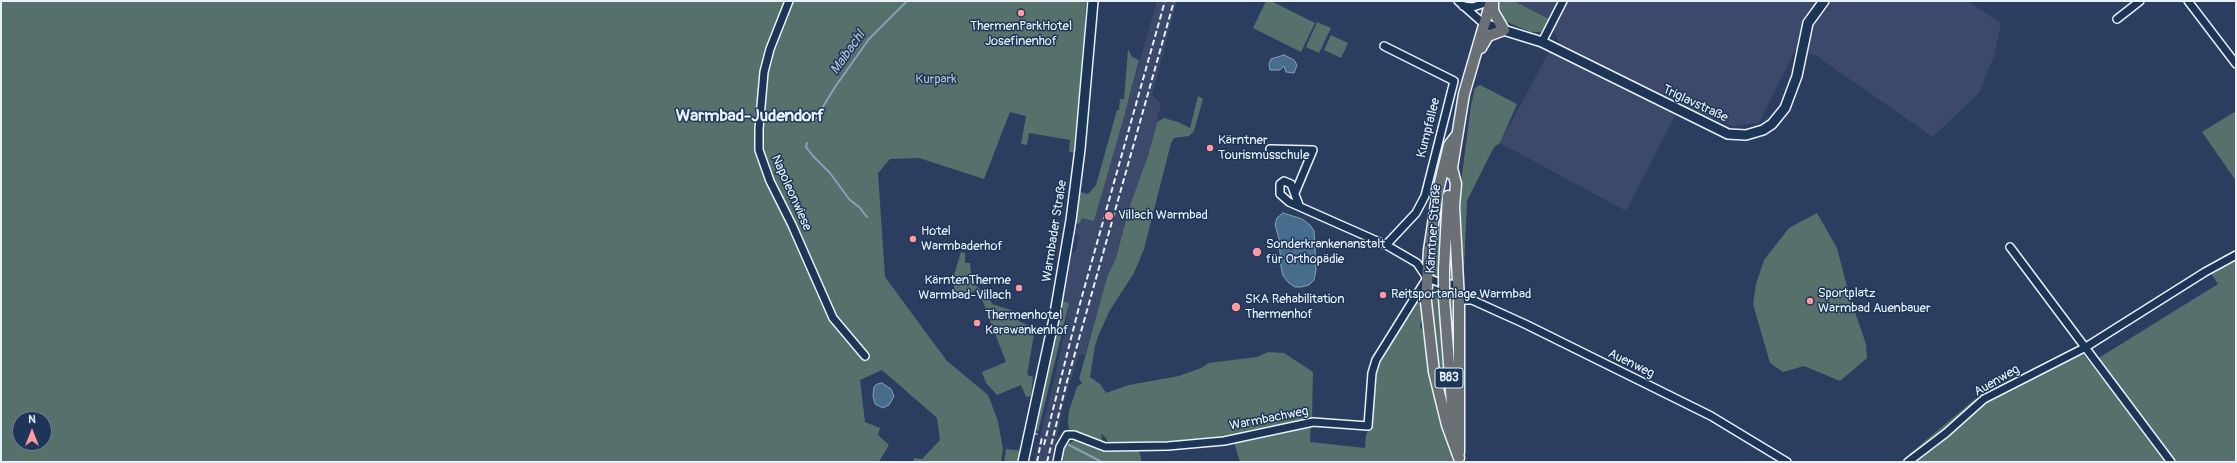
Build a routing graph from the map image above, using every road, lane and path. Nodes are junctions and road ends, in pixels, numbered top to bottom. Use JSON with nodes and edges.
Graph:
{"nodes":[{"id":1,"x":789,"y":1,"type":"edge"},
{"id":2,"x":1093,"y":1,"type":"edge"},
{"id":3,"x":1491,"y":1,"type":"edge"},
{"id":4,"x":1562,"y":1,"type":"edge"},
{"id":5,"x":1824,"y":1,"type":"edge"},
{"id":6,"x":2140,"y":1,"type":"edge"},
{"id":7,"x":2188,"y":1,"type":"edge"},
{"id":8,"x":1460,"y":4,"type":"edge"},
{"id":9,"x":2117,"y":19,"type":"dead end"},
{"id":10,"x":1484,"y":24,"type":"junction"},
{"id":11,"x":1504,"y":30,"type":"junction"},
{"id":12,"x":1542,"y":42,"type":"junction"},
{"id":13,"x":1384,"y":46,"type":"dead end"},
{"id":14,"x":1475,"y":54,"type":"junction"},
{"id":15,"x":2236,"y":64,"type":"edge"},
{"id":16,"x":1456,"y":136,"type":"junction"},
{"id":17,"x":1270,"y":149,"type":"dead end"},
{"id":18,"x":1452,"y":168,"type":"junction"},
{"id":19,"x":1295,"y":193,"type":"junction"},
{"id":20,"x":1299,"y":205,"type":"junction"},
{"id":21,"x":1386,"y":245,"type":"junction"},
{"id":22,"x":2010,"y":247,"type":"dead end"},
{"id":23,"x":2236,"y":255,"type":"edge"},
{"id":24,"x":1427,"y":278,"type":"junction"},
{"id":25,"x":1458,"y":285,"type":"junction"},
{"id":26,"x":1459,"y":300,"type":"junction"},
{"id":27,"x":2086,"y":347,"type":"junction"},
{"id":28,"x":865,"y":356,"type":"dead end"},
{"id":29,"x":1459,"y":460,"type":"edge"},
{"id":30,"x":1023,"y":462,"type":"edge"},
{"id":31,"x":1057,"y":462,"type":"edge"},
{"id":32,"x":1787,"y":462,"type":"edge"},
{"id":33,"x":1908,"y":462,"type":"edge"},
{"id":34,"x":2171,"y":462,"type":"edge"}],
"edges":[{"from":1,"to":28,"type":"street","name":"Napoleonwiese"},
{"from":2,"to":30,"type":"street","name":"Warmbader Straße"},
{"from":3,"to":8,"type":"street"},
{"from":3,"to":10,"type":"main road","name":"Kärntner Straße","number":"B83"},
{"from":3,"to":11,"type":"main road"},
{"from":4,"to":12,"type":"street"},
{"from":5,"to":12,"type":"street","name":"Triglavstraße"},
{"from":6,"to":9,"type":"street"},
{"from":7,"to":15,"type":"street"},
{"from":8,"to":10,"type":"street"},
{"from":10,"to":11,"type":"street","name":"Triglavstraße"},
{"from":10,"to":14,"type":"main road","name":"Kärntner Straße","number":"B83"},
{"from":11,"to":12,"type":"street","name":"Triglavstraße"},
{"from":11,"to":14,"type":"main road"},
{"from":13,"to":21,"type":"street","name":"Kumpfallee"},
{"from":14,"to":16,"type":"main road","name":"Kärntner Straße","number":"B83"},
{"from":16,"to":18,"type":"main road","name":"Kärntner Straße","number":"B83"},
{"from":16,"to":24,"type":"main road"},
{"from":17,"to":19,"type":"street"},
{"from":18,"to":25,"type":"main road"},
{"from":18,"to":29,"type":"main road","name":"Kärntner Straße","number":"B83","bridge":true},
{"from":19,"to":20,"type":"street"},
{"from":19,"to":20,"type":"street"},
{"from":20,"to":21,"type":"street"},
{"from":21,"to":24,"type":"street"},
{"from":22,"to":27,"type":"street"},
{"from":23,"to":27,"type":"street","name":"Auenweg"},
{"from":24,"to":25,"type":"street"},
{"from":24,"to":29,"type":"main road"},
{"from":24,"to":31,"type":"street","name":"Warmbachweg"},
{"from":25,"to":26,"type":"main road"},
{"from":26,"to":29,"type":"main road"},
{"from":26,"to":32,"type":"street","name":"Auenweg"},
{"from":27,"to":33,"type":"street","name":"Auenweg"},
{"from":27,"to":34,"type":"street"}]}
